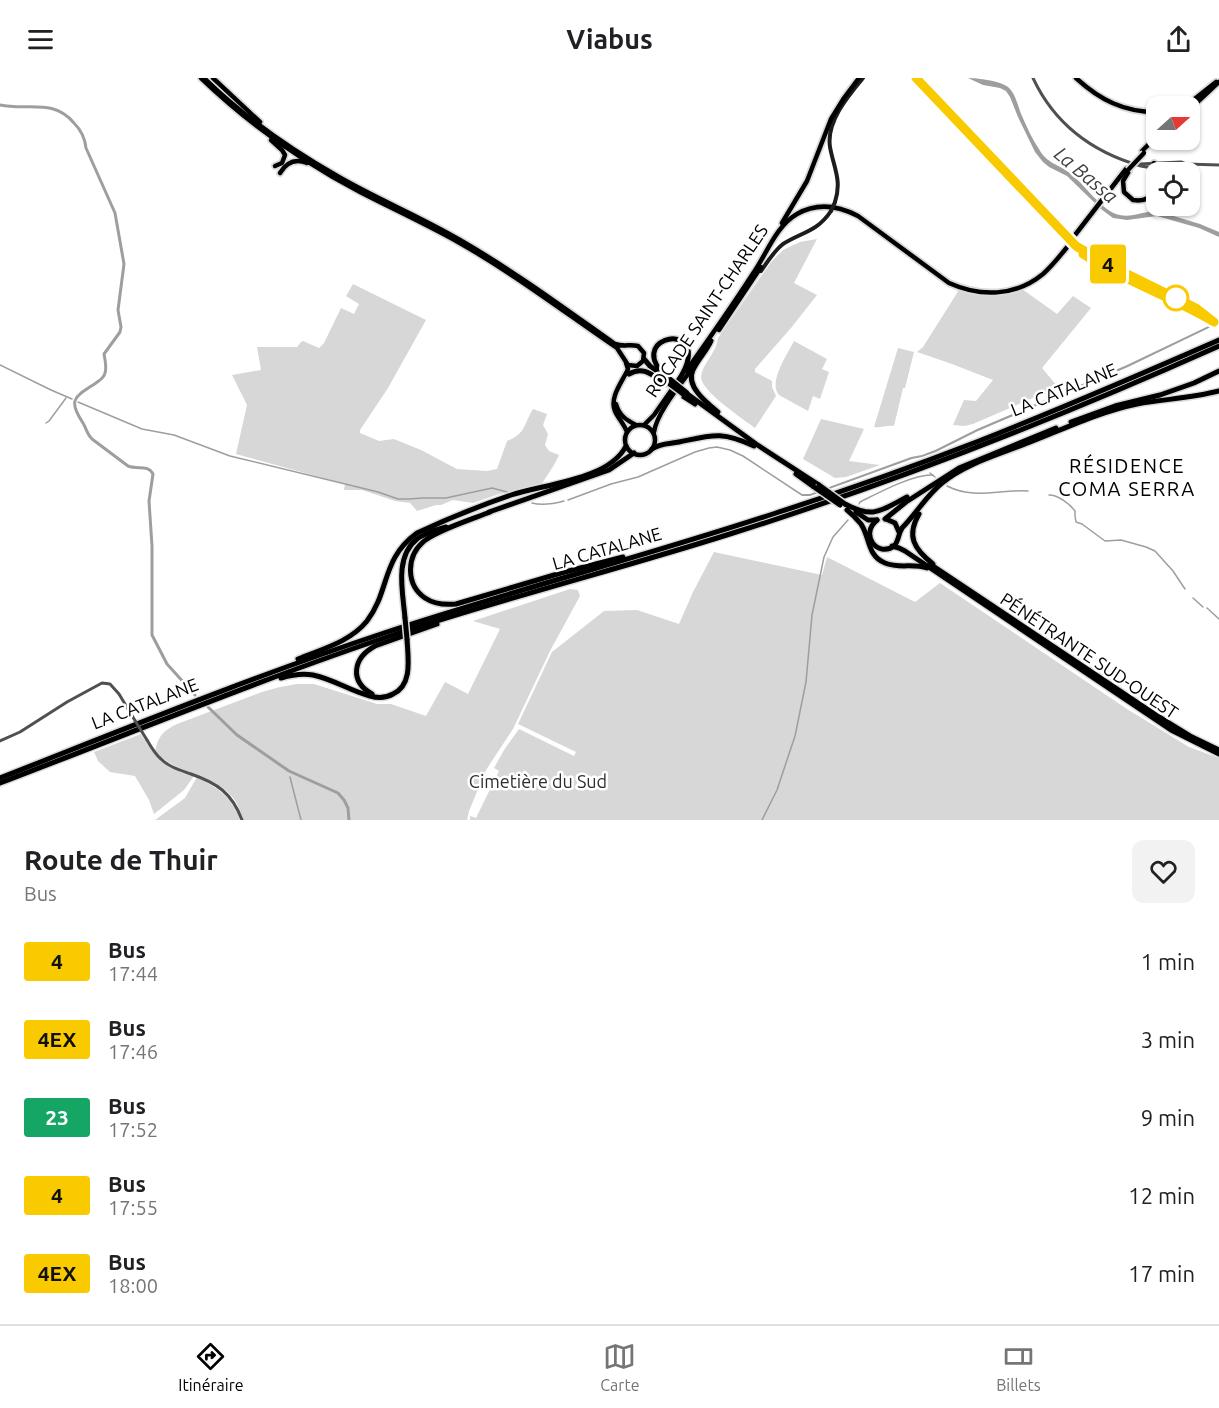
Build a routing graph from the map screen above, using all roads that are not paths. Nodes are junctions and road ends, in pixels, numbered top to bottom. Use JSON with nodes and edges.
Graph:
{"nodes":[{"id":1,"x":213,"y":78,"type":"edge"},
{"id":2,"x":861,"y":78,"type":"edge"},
{"id":3,"x":916,"y":78,"type":"edge"},
{"id":4,"x":1033,"y":78,"type":"edge"},
{"id":5,"x":1076,"y":78,"type":"edge"},
{"id":6,"x":204,"y":80,"type":"edge"},
{"id":7,"x":1218,"y":81,"type":"edge"},
{"id":8,"x":1198,"y":96,"type":"edge"},
{"id":9,"x":1200,"y":98,"type":"edge"},
{"id":10,"x":226,"y":100,"type":"junction"},
{"id":11,"x":1146,"y":112,"type":"edge"},
{"id":12,"x":1146,"y":149,"type":"edge"},
{"id":13,"x":307,"y":158,"type":"junction"},
{"id":14,"x":1200,"y":164,"type":"edge"},
{"id":15,"x":1146,"y":165,"type":"edge"},
{"id":16,"x":1219,"y":165,"type":"edge"},
{"id":17,"x":275,"y":166,"type":"dead end"},
{"id":18,"x":1128,"y":170,"type":"junction"},
{"id":19,"x":280,"y":173,"type":"dead end"},
{"id":20,"x":359,"y":191,"type":"junction"},
{"id":21,"x":1146,"y":198,"type":"edge"},
{"id":22,"x":892,"y":242,"type":"junction"},
{"id":23,"x":750,"y":278,"type":"junction"},
{"id":24,"x":738,"y":303,"type":"junction"},
{"id":25,"x":1219,"y":326,"type":"edge"},
{"id":26,"x":1219,"y":340,"type":"edge"},
{"id":27,"x":711,"y":341,"type":"junction"},
{"id":28,"x":629,"y":346,"type":"junction"},
{"id":29,"x":1219,"y":346,"type":"edge"},
{"id":30,"x":623,"y":356,"type":"junction"},
{"id":31,"x":644,"y":359,"type":"junction"},
{"id":32,"x":626,"y":363,"type":"junction"},
{"id":33,"x":636,"y":366,"type":"junction"},
{"id":34,"x":1219,"y":371,"type":"edge"},
{"id":35,"x":629,"y":374,"type":"junction"},
{"id":36,"x":667,"y":380,"type":"junction"},
{"id":37,"x":678,"y":381,"type":"junction"},
{"id":38,"x":1219,"y":391,"type":"edge"},
{"id":39,"x":685,"y":394,"type":"junction"},
{"id":40,"x":636,"y":425,"type":"junction"},
{"id":41,"x":644,"y":425,"type":"junction"},
{"id":42,"x":627,"y":432,"type":"junction"},
{"id":43,"x":654,"y":432,"type":"junction"},
{"id":44,"x":755,"y":445,"type":"junction"},
{"id":45,"x":626,"y":446,"type":"junction"},
{"id":46,"x":652,"y":449,"type":"junction"},
{"id":47,"x":634,"y":453,"type":"junction"},
{"id":48,"x":933,"y":484,"type":"junction"},
{"id":49,"x":925,"y":501,"type":"junction"},
{"id":50,"x":487,"y":503,"type":"junction"},
{"id":51,"x":844,"y":506,"type":"junction"},
{"id":52,"x":490,"y":512,"type":"junction"},
{"id":53,"x":885,"y":519,"type":"junction"},
{"id":54,"x":877,"y":520,"type":"junction"},
{"id":55,"x":870,"y":530,"type":"junction"},
{"id":56,"x":433,"y":531,"type":"junction"},
{"id":57,"x":899,"y":536,"type":"junction"},
{"id":58,"x":892,"y":546,"type":"junction"},
{"id":59,"x":639,"y":556,"type":"junction"},
{"id":60,"x":937,"y":567,"type":"junction"},
{"id":61,"x":945,"y":577,"type":"junction"},
{"id":62,"x":466,"y":612,"type":"junction"},
{"id":63,"x":278,"y":669,"type":"junction"},
{"id":64,"x":253,"y":685,"type":"junction"},
{"id":65,"x":380,"y":697,"type":"junction"},
{"id":66,"x":0,"y":741,"type":"edge"},
{"id":67,"x":1219,"y":750,"type":"edge"},
{"id":68,"x":1219,"y":754,"type":"edge"},
{"id":69,"x":0,"y":778,"type":"edge"},
{"id":70,"x":0,"y":783,"type":"edge"},
{"id":71,"x":242,"y":820,"type":"edge"}],
"edges":[{"from":1,"to":13,"type":"main road"},
{"from":2,"to":23,"type":"main road"},
{"from":2,"to":24,"type":"main road","bridge":true},
{"from":3,"to":25,"type":"main road"},
{"from":4,"to":15,"type":"street"},
{"from":5,"to":11,"type":"main road"},
{"from":6,"to":10,"type":"main road"},
{"from":6,"to":13,"type":"main road"},
{"from":7,"to":8,"type":"main road"},
{"from":7,"to":9,"type":"main road"},
{"from":10,"to":17,"type":"main road"},
{"from":10,"to":20,"type":"main road"},
{"from":12,"to":18,"type":"main road","name":"ROCADE SAINT-CHARLES","bridge":true},
{"from":13,"to":28,"type":"main road"},
{"from":14,"to":16,"type":"street"},
{"from":18,"to":21,"type":"main road"},
{"from":18,"to":22,"type":"main road","name":"ROCADE SAINT-CHARLES","bridge":true},
{"from":19,"to":20,"type":"main road"},
{"from":20,"to":30,"type":"main road"},
{"from":22,"to":23,"type":"main road","name":"ROCADE SAINT-CHARLES"},
{"from":22,"to":24,"type":"main road","name":"ROCADE SAINT-CHARLES"},
{"from":23,"to":37,"type":"main road","name":"ROCADE SAINT-CHARLES"},
{"from":24,"to":27,"type":"main road","name":"ROCADE SAINT-CHARLES"},
{"from":26,"to":59,"type":"highway","name":"LA CATALANE"},
{"from":27,"to":43,"type":"main road","name":"ROCADE SAINT-CHARLES"},
{"from":27,"to":44,"type":"highway"},
{"from":28,"to":30,"type":"main road"},
{"from":28,"to":31,"type":"main road"},
{"from":29,"to":62,"type":"highway","name":"LA CATALANE"},
{"from":30,"to":32,"type":"main road"},
{"from":31,"to":33,"type":"main road"},
{"from":31,"to":36,"type":"highway"},
{"from":32,"to":33,"type":"main road"},
{"from":32,"to":42,"type":"main road"},
{"from":33,"to":35,"type":"main road"},
{"from":33,"to":36,"type":"highway"},
{"from":34,"to":48,"type":"highway"},
{"from":35,"to":36,"type":"highway"},
{"from":35,"to":40,"type":"main road"},
{"from":36,"to":37,"type":"highway"},
{"from":36,"to":39,"type":"highway","bridge":true},
{"from":37,"to":41,"type":"main road","name":"ROCADE SAINT-CHARLES"},
{"from":38,"to":49,"type":"highway"},
{"from":39,"to":44,"type":"highway"},
{"from":39,"to":44,"type":"highway"},
{"from":40,"to":41,"type":"main road"},
{"from":40,"to":42,"type":"main road"},
{"from":41,"to":43,"type":"main road"},
{"from":42,"to":45,"type":"main road"},
{"from":43,"to":46,"type":"main road"},
{"from":44,"to":46,"type":"highway"},
{"from":44,"to":51,"type":"highway","bridge":true},
{"from":45,"to":47,"type":"main road"},
{"from":45,"to":50,"type":"highway"},
{"from":46,"to":47,"type":"main road"},
{"from":47,"to":52,"type":"highway"},
{"from":48,"to":51,"type":"highway"},
{"from":48,"to":53,"type":"highway"},
{"from":49,"to":57,"type":"highway"},
{"from":49,"to":60,"type":"highway"},
{"from":50,"to":56,"type":"highway"},
{"from":50,"to":63,"type":"highway"},
{"from":51,"to":54,"type":"highway"},
{"from":51,"to":55,"type":"highway"},
{"from":51,"to":61,"type":"highway","name":"PÉNÉTRANTE SUD-OUEST"},
{"from":52,"to":56,"type":"highway"},
{"from":52,"to":59,"type":"highway"},
{"from":53,"to":54,"type":"highway"},
{"from":53,"to":57,"type":"highway"},
{"from":54,"to":55,"type":"highway"},
{"from":55,"to":58,"type":"highway"},
{"from":56,"to":65,"type":"highway","bridge":true},
{"from":57,"to":58,"type":"highway"},
{"from":57,"to":60,"type":"highway"},
{"from":58,"to":61,"type":"highway","name":"PÉNÉTRANTE SUD-OUEST"},
{"from":59,"to":63,"type":"highway","name":"LA CATALANE"},
{"from":60,"to":67,"type":"highway"},
{"from":61,"to":68,"type":"highway","name":"PÉNÉTRANTE SUD-OUEST"},
{"from":62,"to":64,"type":"highway","name":"LA CATALANE"},
{"from":62,"to":65,"type":"highway"},
{"from":63,"to":69,"type":"highway","name":"LA CATALANE"},
{"from":64,"to":65,"type":"highway"},
{"from":64,"to":70,"type":"highway","name":"LA CATALANE"},
{"from":66,"to":71,"type":"street","bridge":true}]}
